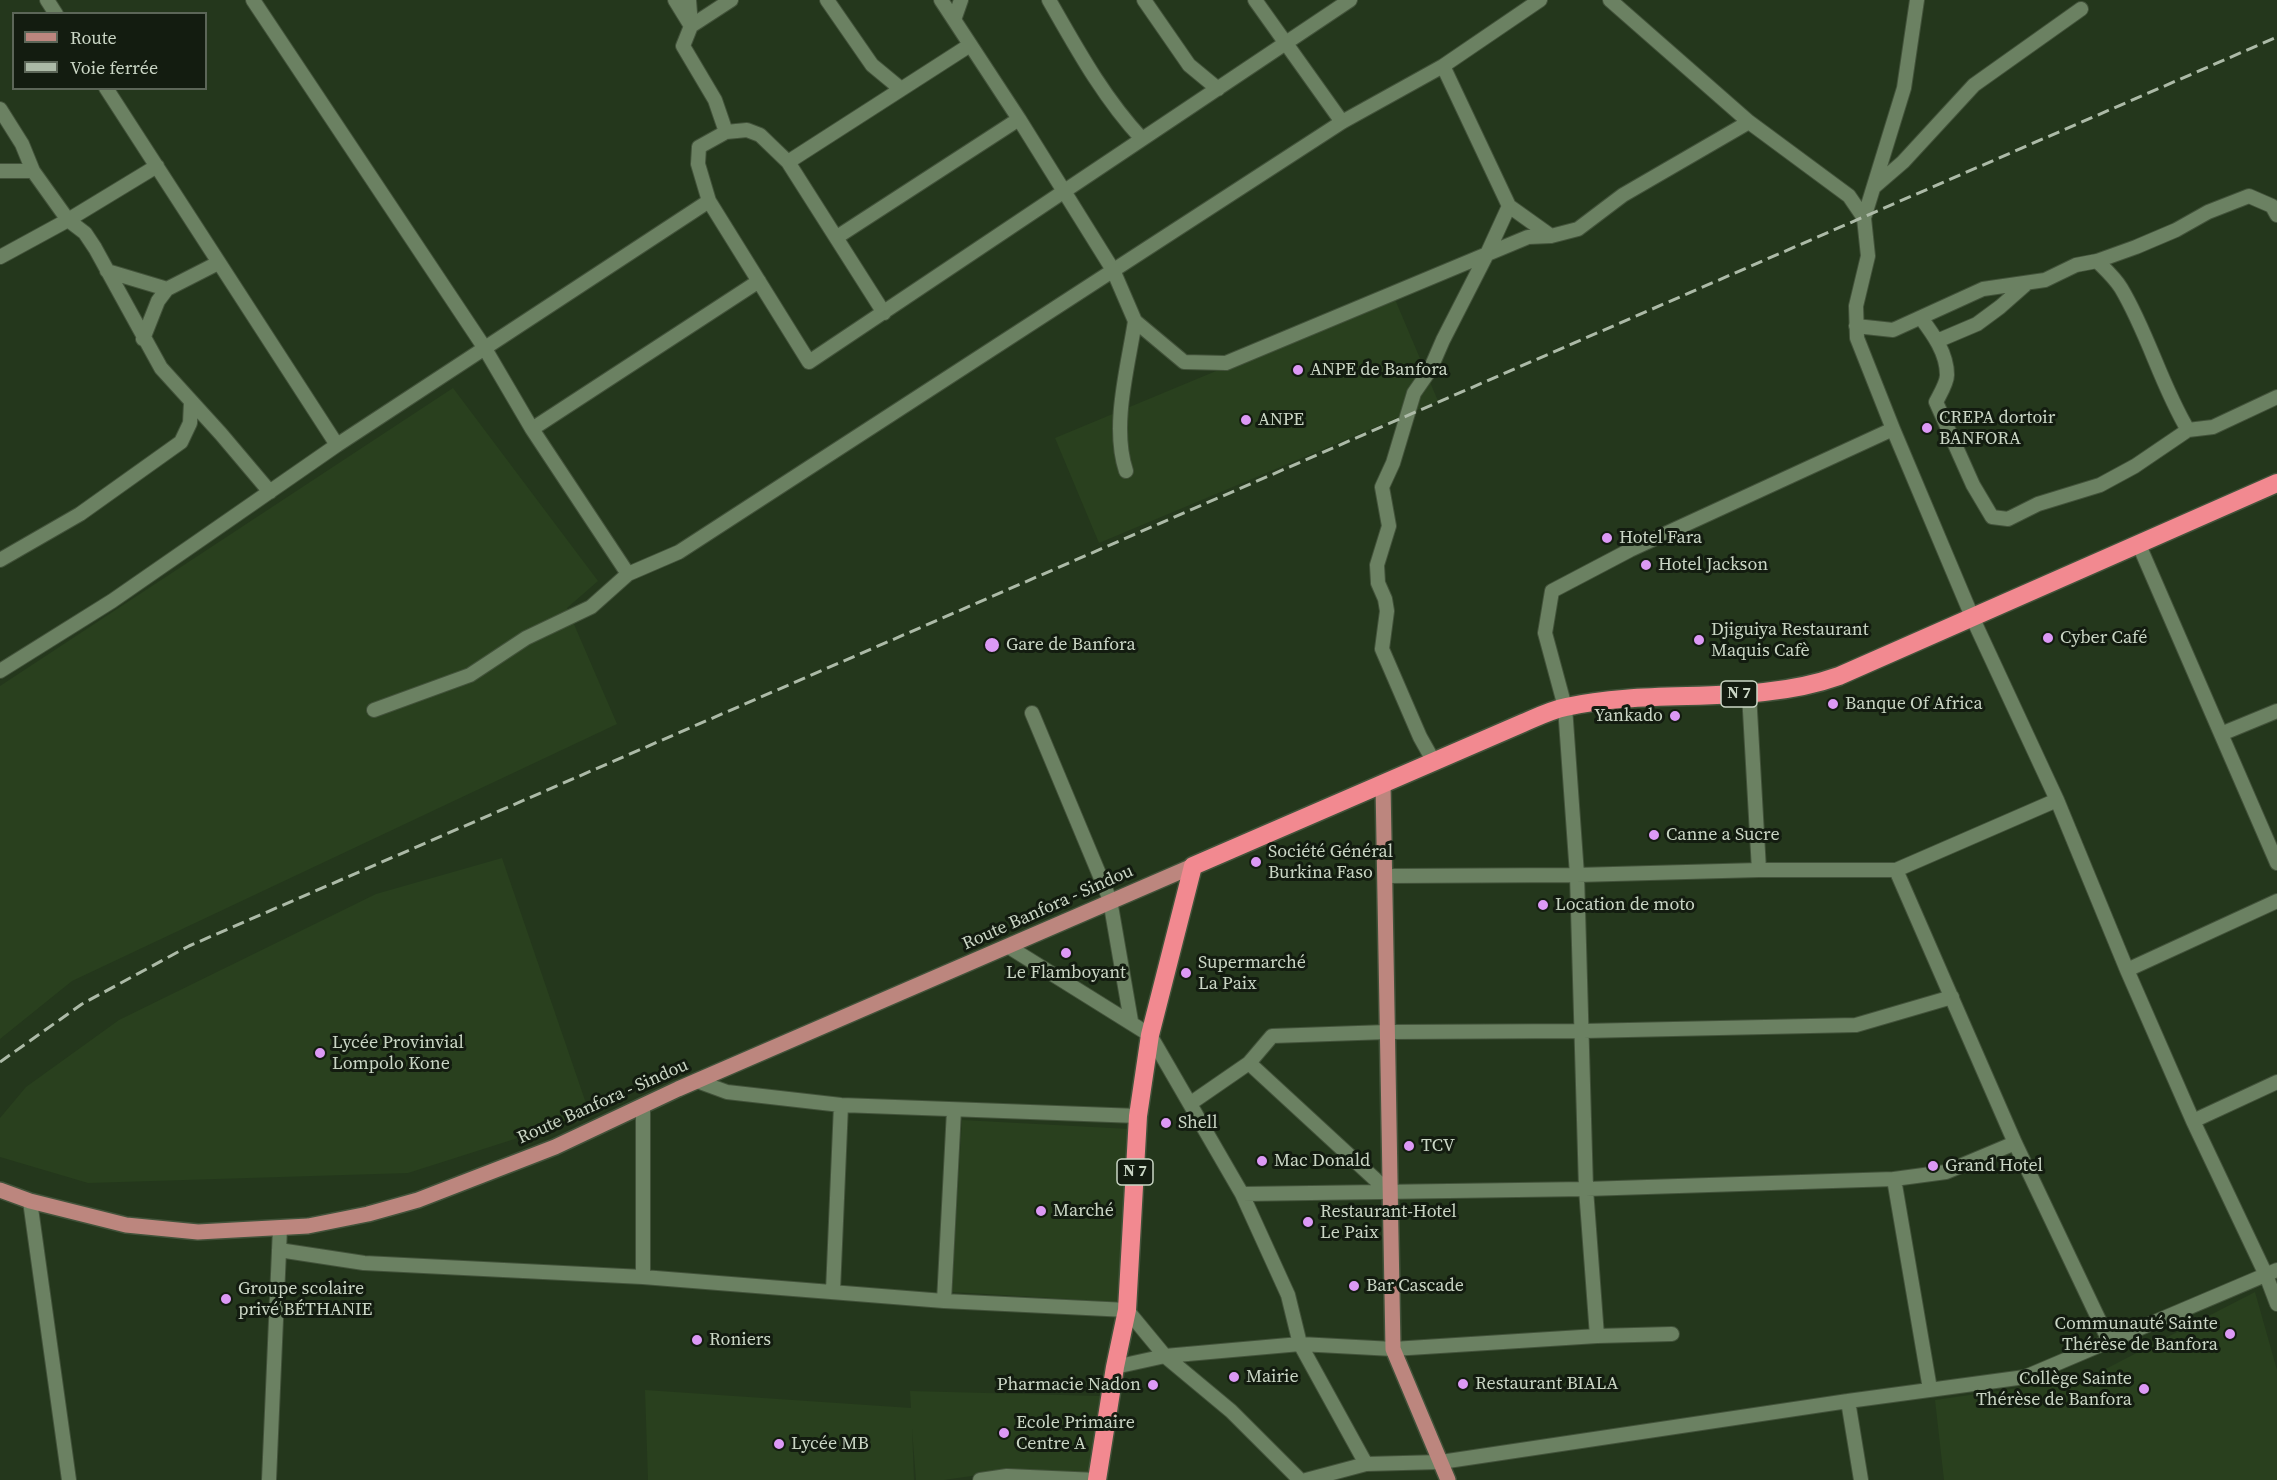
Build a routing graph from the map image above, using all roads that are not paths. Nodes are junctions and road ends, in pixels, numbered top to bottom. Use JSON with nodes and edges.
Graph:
{"nodes":[{"id":1,"x":253,"y":0,"type":"edge"},
{"id":2,"x":675,"y":0,"type":"edge"},
{"id":3,"x":689,"y":0,"type":"edge"},
{"id":4,"x":731,"y":0,"type":"edge"},
{"id":5,"x":827,"y":0,"type":"edge"},
{"id":6,"x":941,"y":0,"type":"edge"},
{"id":7,"x":961,"y":0,"type":"edge"},
{"id":8,"x":1049,"y":0,"type":"edge"},
{"id":9,"x":1144,"y":0,"type":"edge"},
{"id":10,"x":1255,"y":0,"type":"edge"},
{"id":11,"x":1350,"y":0,"type":"edge"},
{"id":12,"x":1540,"y":0,"type":"edge"},
{"id":13,"x":1610,"y":0,"type":"edge"},
{"id":14,"x":1917,"y":0,"type":"edge"},
{"id":15,"x":2081,"y":9,"type":"dead end"},
{"id":16,"x":954,"y":20,"type":"junction"},
{"id":17,"x":691,"y":26,"type":"junction"},
{"id":18,"x":1285,"y":43,"type":"junction"},
{"id":19,"x":970,"y":45,"type":"junction"},
{"id":20,"x":1443,"y":66,"type":"junction"},
{"id":21,"x":901,"y":89,"type":"junction"},
{"id":22,"x":1218,"y":89,"type":"junction"},
{"id":23,"x":107,"y":90,"type":"edge"},
{"id":24,"x":0,"y":109,"type":"edge"},
{"id":25,"x":1019,"y":119,"type":"junction"},
{"id":26,"x":1342,"y":122,"type":"junction"},
{"id":27,"x":1749,"y":122,"type":"junction"},
{"id":28,"x":726,"y":132,"type":"junction"},
{"id":29,"x":1142,"y":139,"type":"junction"},
{"id":30,"x":788,"y":162,"type":"junction"},
{"id":31,"x":157,"y":165,"type":"junction"},
{"id":32,"x":0,"y":171,"type":"edge"},
{"id":33,"x":33,"y":171,"type":"junction"},
{"id":34,"x":1874,"y":187,"type":"junction"},
{"id":35,"x":1065,"y":191,"type":"junction"},
{"id":36,"x":709,"y":201,"type":"junction"},
{"id":37,"x":1509,"y":206,"type":"junction"},
{"id":38,"x":2277,"y":215,"type":"edge"},
{"id":39,"x":1864,"y":218,"type":"junction"},
{"id":40,"x":68,"y":220,"type":"junction"},
{"id":41,"x":1551,"y":236,"type":"junction"},
{"id":42,"x":837,"y":237,"type":"junction"},
{"id":43,"x":1487,"y":254,"type":"junction"},
{"id":44,"x":0,"y":257,"type":"edge"},
{"id":45,"x":2097,"y":261,"type":"junction"},
{"id":46,"x":218,"y":263,"type":"junction"},
{"id":47,"x":1113,"y":270,"type":"junction"},
{"id":48,"x":107,"y":271,"type":"junction"},
{"id":49,"x":759,"y":281,"type":"junction"},
{"id":50,"x":2026,"y":283,"type":"junction"},
{"id":51,"x":167,"y":289,"type":"junction"},
{"id":52,"x":884,"y":313,"type":"junction"},
{"id":53,"x":1921,"y":318,"type":"junction"},
{"id":54,"x":1135,"y":321,"type":"junction"},
{"id":55,"x":1856,"y":326,"type":"junction"},
{"id":56,"x":143,"y":339,"type":"junction"},
{"id":57,"x":1936,"y":341,"type":"junction"},
{"id":58,"x":484,"y":346,"type":"junction"},
{"id":59,"x":2277,"y":397,"type":"edge"},
{"id":60,"x":191,"y":402,"type":"junction"},
{"id":61,"x":532,"y":429,"type":"junction"},
{"id":62,"x":1893,"y":429,"type":"junction"},
{"id":63,"x":2188,"y":430,"type":"junction"},
{"id":64,"x":336,"y":445,"type":"junction"},
{"id":65,"x":1126,"y":471,"type":"dead end"},
{"id":66,"x":2277,"y":483,"type":"edge"},
{"id":67,"x":270,"y":492,"type":"junction"},
{"id":68,"x":2139,"y":545,"type":"junction"},
{"id":69,"x":0,"y":560,"type":"edge"},
{"id":70,"x":628,"y":574,"type":"junction"},
{"id":71,"x":1973,"y":619,"type":"junction"},
{"id":72,"x":0,"y":671,"type":"edge"},
{"id":73,"x":1749,"y":693,"type":"junction"},
{"id":74,"x":1565,"y":707,"type":"junction"},
{"id":75,"x":374,"y":710,"type":"dead end"},
{"id":76,"x":2277,"y":711,"type":"edge"},
{"id":77,"x":1032,"y":713,"type":"dead end"},
{"id":78,"x":2221,"y":734,"type":"junction"},
{"id":79,"x":1434,"y":762,"type":"junction"},
{"id":80,"x":1383,"y":784,"type":"junction"},
{"id":81,"x":2057,"y":800,"type":"junction"},
{"id":82,"x":2277,"y":863,"type":"edge"},
{"id":83,"x":1193,"y":867,"type":"junction"},
{"id":84,"x":1759,"y":870,"type":"junction"},
{"id":85,"x":1896,"y":870,"type":"junction"},
{"id":86,"x":1577,"y":874,"type":"junction"},
{"id":87,"x":1385,"y":876,"type":"junction"},
{"id":88,"x":1110,"y":900,"type":"junction"},
{"id":89,"x":2277,"y":901,"type":"edge"},
{"id":90,"x":1009,"y":947,"type":"junction"},
{"id":91,"x":2127,"y":970,"type":"junction"},
{"id":92,"x":1952,"y":997,"type":"junction"},
{"id":93,"x":1131,"y":1021,"type":"junction"},
{"id":94,"x":1583,"y":1031,"type":"junction"},
{"id":95,"x":1388,"y":1032,"type":"junction"},
{"id":96,"x":1150,"y":1035,"type":"junction"},
{"id":97,"x":1250,"y":1062,"type":"junction"},
{"id":98,"x":697,"y":1081,"type":"junction"},
{"id":99,"x":2277,"y":1082,"type":"edge"},
{"id":100,"x":1191,"y":1103,"type":"junction"},
{"id":101,"x":841,"y":1105,"type":"junction"},
{"id":102,"x":643,"y":1106,"type":"junction"},
{"id":103,"x":954,"y":1110,"type":"junction"},
{"id":104,"x":1138,"y":1116,"type":"junction"},
{"id":105,"x":2193,"y":1121,"type":"junction"},
{"id":106,"x":2015,"y":1143,"type":"junction"},
{"id":107,"x":1894,"y":1179,"type":"junction"},
{"id":108,"x":1586,"y":1189,"type":"junction"},
{"id":109,"x":0,"y":1190,"type":"edge"},
{"id":110,"x":1390,"y":1193,"type":"junction"},
{"id":111,"x":1242,"y":1194,"type":"junction"},
{"id":112,"x":30,"y":1201,"type":"junction"},
{"id":113,"x":280,"y":1228,"type":"junction"},
{"id":114,"x":279,"y":1250,"type":"junction"},
{"id":115,"x":2272,"y":1273,"type":"edge"},
{"id":116,"x":643,"y":1277,"type":"junction"},
{"id":117,"x":833,"y":1291,"type":"junction"},
{"id":118,"x":944,"y":1301,"type":"junction"},
{"id":119,"x":2277,"y":1304,"type":"edge"},
{"id":120,"x":1127,"y":1310,"type":"junction"},
{"id":121,"x":1672,"y":1335,"type":"dead end"},
{"id":122,"x":1597,"y":1336,"type":"junction"},
{"id":123,"x":2110,"y":1343,"type":"junction"},
{"id":124,"x":1300,"y":1344,"type":"junction"},
{"id":125,"x":1393,"y":1349,"type":"junction"},
{"id":126,"x":1165,"y":1356,"type":"junction"},
{"id":127,"x":1114,"y":1367,"type":"junction"},
{"id":128,"x":1930,"y":1389,"type":"junction"},
{"id":129,"x":1848,"y":1401,"type":"junction"},
{"id":130,"x":1441,"y":1461,"type":"junction"},
{"id":131,"x":1366,"y":1464,"type":"junction"},
{"id":132,"x":69,"y":1480,"type":"edge"},
{"id":133,"x":269,"y":1480,"type":"edge"},
{"id":134,"x":980,"y":1480,"type":"edge"},
{"id":135,"x":1097,"y":1480,"type":"edge"},
{"id":136,"x":1300,"y":1480,"type":"edge"},
{"id":137,"x":1306,"y":1480,"type":"edge"},
{"id":138,"x":1448,"y":1480,"type":"edge"},
{"id":139,"x":1861,"y":1480,"type":"edge"}],
"edges":[{"from":1,"to":58,"type":"street"},
{"from":2,"to":17,"type":"street"},
{"from":3,"to":17,"type":"street"},
{"from":4,"to":17,"type":"street"},
{"from":5,"to":21,"type":"street"},
{"from":6,"to":16,"type":"street"},
{"from":7,"to":16,"type":"street"},
{"from":8,"to":29,"type":"street"},
{"from":9,"to":22,"type":"street"},
{"from":10,"to":18,"type":"street"},
{"from":11,"to":18,"type":"street"},
{"from":12,"to":20,"type":"street"},
{"from":13,"to":27,"type":"street"},
{"from":14,"to":34,"type":"street"},
{"from":15,"to":34,"type":"street"},
{"from":16,"to":19,"type":"street"},
{"from":17,"to":28,"type":"street"},
{"from":18,"to":22,"type":"street"},
{"from":18,"to":26,"type":"street"},
{"from":19,"to":21,"type":"street"},
{"from":19,"to":25,"type":"street"},
{"from":20,"to":26,"type":"street"},
{"from":20,"to":37,"type":"street"},
{"from":21,"to":30,"type":"street"},
{"from":22,"to":29,"type":"street"},
{"from":23,"to":31,"type":"street"},
{"from":24,"to":33,"type":"street"},
{"from":25,"to":35,"type":"street"},
{"from":25,"to":42,"type":"street"},
{"from":26,"to":47,"type":"street"},
{"from":27,"to":39,"type":"street"},
{"from":27,"to":41,"type":"street"},
{"from":28,"to":30,"type":"street"},
{"from":28,"to":36,"type":"street"},
{"from":29,"to":35,"type":"street"},
{"from":30,"to":42,"type":"street"},
{"from":31,"to":40,"type":"street"},
{"from":31,"to":46,"type":"street"},
{"from":32,"to":33,"type":"street"},
{"from":33,"to":40,"type":"street"},
{"from":34,"to":39,"type":"street"},
{"from":35,"to":47,"type":"street"},
{"from":35,"to":52,"type":"street"},
{"from":36,"to":49,"type":"street"},
{"from":36,"to":58,"type":"street"},
{"from":37,"to":41,"type":"street"},
{"from":37,"to":43,"type":"street"},
{"from":38,"to":45,"type":"street"},
{"from":39,"to":55,"type":"street"},
{"from":40,"to":44,"type":"street"},
{"from":40,"to":48,"type":"street"},
{"from":41,"to":43,"type":"street"},
{"from":42,"to":52,"type":"street"},
{"from":43,"to":54,"type":"street"},
{"from":43,"to":79,"type":"street"},
{"from":45,"to":50,"type":"street"},
{"from":45,"to":63,"type":"street"},
{"from":46,"to":51,"type":"street"},
{"from":46,"to":64,"type":"street"},
{"from":47,"to":54,"type":"street"},
{"from":47,"to":70,"type":"street"},
{"from":48,"to":51,"type":"street"},
{"from":48,"to":56,"type":"street"},
{"from":49,"to":52,"type":"street"},
{"from":49,"to":61,"type":"street"},
{"from":50,"to":53,"type":"street"},
{"from":50,"to":57,"type":"street"},
{"from":51,"to":56,"type":"street"},
{"from":53,"to":55,"type":"street"},
{"from":53,"to":57,"type":"street"},
{"from":54,"to":65,"type":"street"},
{"from":55,"to":62,"type":"street"},
{"from":56,"to":60,"type":"street"},
{"from":57,"to":63,"type":"street"},
{"from":58,"to":61,"type":"street"},
{"from":58,"to":64,"type":"street"},
{"from":59,"to":63,"type":"street"},
{"from":60,"to":67,"type":"street"},
{"from":60,"to":69,"type":"street"},
{"from":61,"to":70,"type":"street"},
{"from":62,"to":71,"type":"street"},
{"from":62,"to":74,"type":"street"},
{"from":64,"to":67,"type":"street"},
{"from":66,"to":68,"type":"highway","number":"N 7"},
{"from":67,"to":72,"type":"street"},
{"from":68,"to":71,"type":"highway","number":"N 7"},
{"from":68,"to":78,"type":"street"},
{"from":70,"to":75,"type":"street"},
{"from":71,"to":73,"type":"highway","number":"N 7"},
{"from":71,"to":81,"type":"street"},
{"from":73,"to":74,"type":"highway","number":"N 7"},
{"from":73,"to":84,"type":"street"},
{"from":74,"to":79,"type":"highway","number":"N 7"},
{"from":74,"to":86,"type":"street"},
{"from":76,"to":78,"type":"street"},
{"from":77,"to":88,"type":"street"},
{"from":78,"to":82,"type":"street"},
{"from":79,"to":80,"type":"highway","number":"N 7"},
{"from":80,"to":83,"type":"highway","number":"N 7"},
{"from":80,"to":87,"type":"main road"},
{"from":81,"to":85,"type":"street"},
{"from":81,"to":91,"type":"street"},
{"from":83,"to":88,"type":"main road","name":"Route Banfora - Sindou"},
{"from":83,"to":96,"type":"highway","number":"N 7"},
{"from":84,"to":85,"type":"street"},
{"from":84,"to":86,"type":"street"},
{"from":85,"to":92,"type":"street"},
{"from":86,"to":87,"type":"street"},
{"from":86,"to":94,"type":"street"},
{"from":87,"to":95,"type":"main road"},
{"from":88,"to":90,"type":"main road","name":"Route Banfora - Sindou"},
{"from":88,"to":93,"type":"street"},
{"from":89,"to":91,"type":"street"},
{"from":90,"to":93,"type":"street"},
{"from":90,"to":98,"type":"main road","name":"Route Banfora - Sindou"},
{"from":91,"to":105,"type":"street"},
{"from":92,"to":94,"type":"street"},
{"from":92,"to":106,"type":"street"},
{"from":93,"to":96,"type":"street"},
{"from":94,"to":95,"type":"street"},
{"from":94,"to":108,"type":"street"},
{"from":95,"to":97,"type":"street"},
{"from":95,"to":110,"type":"main road"},
{"from":96,"to":100,"type":"street"},
{"from":96,"to":104,"type":"highway","number":"N 7"},
{"from":97,"to":100,"type":"street"},
{"from":97,"to":110,"type":"street"},
{"from":98,"to":101,"type":"street"},
{"from":98,"to":102,"type":"main road","name":"Route Banfora - Sindou"},
{"from":99,"to":105,"type":"street"},
{"from":100,"to":111,"type":"street"},
{"from":101,"to":103,"type":"street"},
{"from":101,"to":117,"type":"street"},
{"from":102,"to":113,"type":"main road","name":"Route Banfora - Sindou"},
{"from":102,"to":116,"type":"street"},
{"from":103,"to":104,"type":"street"},
{"from":103,"to":118,"type":"street"},
{"from":104,"to":120,"type":"highway","number":"N 7"},
{"from":105,"to":115,"type":"street"},
{"from":106,"to":107,"type":"street"},
{"from":106,"to":123,"type":"street"},
{"from":107,"to":108,"type":"street"},
{"from":107,"to":128,"type":"street"},
{"from":108,"to":110,"type":"street"},
{"from":108,"to":122,"type":"street"},
{"from":109,"to":112,"type":"main road","name":"Route Banfora - Sindou"},
{"from":110,"to":111,"type":"street"},
{"from":110,"to":125,"type":"main road"},
{"from":111,"to":124,"type":"street"},
{"from":112,"to":113,"type":"main road","name":"Route Banfora - Sindou"},
{"from":112,"to":132,"type":"street"},
{"from":113,"to":114,"type":"street"},
{"from":114,"to":116,"type":"street"},
{"from":114,"to":133,"type":"street"},
{"from":115,"to":119,"type":"street"},
{"from":115,"to":123,"type":"street"},
{"from":116,"to":117,"type":"street"},
{"from":117,"to":118,"type":"street"},
{"from":118,"to":120,"type":"street"},
{"from":120,"to":126,"type":"street"},
{"from":120,"to":127,"type":"highway","number":"N 7"},
{"from":121,"to":122,"type":"street"},
{"from":122,"to":125,"type":"street"},
{"from":123,"to":128,"type":"street"},
{"from":124,"to":125,"type":"street"},
{"from":124,"to":126,"type":"street"},
{"from":124,"to":131,"type":"street"},
{"from":125,"to":130,"type":"main road"},
{"from":126,"to":127,"type":"street"},
{"from":126,"to":136,"type":"street"},
{"from":127,"to":135,"type":"highway","number":"N 7"},
{"from":128,"to":129,"type":"street"},
{"from":129,"to":130,"type":"street"},
{"from":129,"to":139,"type":"street"},
{"from":130,"to":131,"type":"street"},
{"from":130,"to":138,"type":"main road"},
{"from":131,"to":137,"type":"street"},
{"from":134,"to":135,"type":"street"}]}
